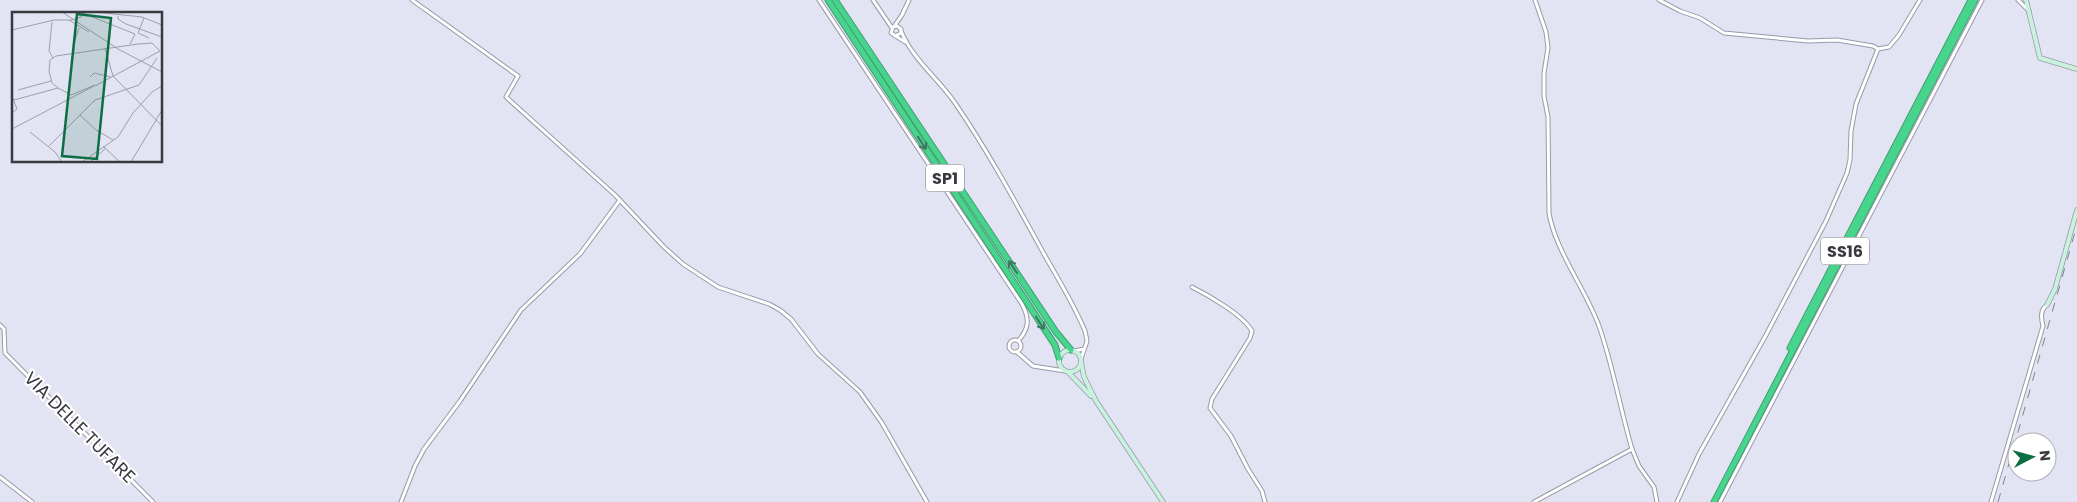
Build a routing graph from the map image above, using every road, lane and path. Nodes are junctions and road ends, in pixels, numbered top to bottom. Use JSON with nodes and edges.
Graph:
{"nodes":[{"id":1,"x":412,"y":0,"type":"edge"},
{"id":2,"x":819,"y":0,"type":"edge"},
{"id":3,"x":828,"y":0,"type":"edge"},
{"id":4,"x":835,"y":0,"type":"edge"},
{"id":5,"x":873,"y":0,"type":"edge"},
{"id":6,"x":909,"y":0,"type":"edge"},
{"id":7,"x":1536,"y":0,"type":"edge"},
{"id":8,"x":1660,"y":0,"type":"edge"},
{"id":9,"x":1920,"y":0,"type":"edge"},
{"id":10,"x":1970,"y":0,"type":"edge"},
{"id":11,"x":1975,"y":0,"type":"edge"},
{"id":12,"x":1982,"y":0,"type":"edge"},
{"id":13,"x":2018,"y":0,"type":"edge"},
{"id":14,"x":2026,"y":0,"type":"edge"},
{"id":15,"x":2029,"y":11,"type":"junction"},
{"id":16,"x":902,"y":15,"type":"junction"},
{"id":17,"x":893,"y":27,"type":"junction"},
{"id":18,"x":900,"y":30,"type":"junction"},
{"id":19,"x":895,"y":36,"type":"junction"},
{"id":20,"x":906,"y":43,"type":"junction"},
{"id":21,"x":1878,"y":50,"type":"junction"},
{"id":22,"x":2077,"y":69,"type":"edge"},
{"id":23,"x":620,"y":200,"type":"junction"},
{"id":24,"x":2077,"y":210,"type":"edge"},
{"id":25,"x":1192,"y":287,"type":"dead end"},
{"id":26,"x":2047,"y":305,"type":"joint"},
{"id":27,"x":0,"y":324,"type":"edge"},
{"id":28,"x":1018,"y":341,"type":"junction"},
{"id":29,"x":1085,"y":349,"type":"junction"},
{"id":30,"x":1072,"y":350,"type":"junction"},
{"id":31,"x":1017,"y":352,"type":"junction"},
{"id":32,"x":1059,"y":358,"type":"junction"},
{"id":33,"x":1081,"y":360,"type":"junction"},
{"id":34,"x":1066,"y":371,"type":"junction"},
{"id":35,"x":1096,"y":401,"type":"junction"},
{"id":36,"x":1632,"y":449,"type":"junction"},
{"id":37,"x":0,"y":477,"type":"edge"},
{"id":38,"x":32,"y":502,"type":"edge"},
{"id":39,"x":154,"y":502,"type":"edge"},
{"id":40,"x":401,"y":502,"type":"edge"},
{"id":41,"x":927,"y":502,"type":"edge"},
{"id":42,"x":1163,"y":502,"type":"edge"},
{"id":43,"x":1265,"y":502,"type":"edge"},
{"id":44,"x":1534,"y":502,"type":"edge"},
{"id":45,"x":1657,"y":502,"type":"edge"},
{"id":46,"x":1677,"y":502,"type":"edge"},
{"id":47,"x":1712,"y":502,"type":"edge"},
{"id":48,"x":1720,"y":502,"type":"edge"},
{"id":49,"x":1991,"y":502,"type":"edge"}],
"edges":[{"from":1,"to":23,"type":"street"},
{"from":2,"to":28,"type":"street"},
{"from":3,"to":32,"type":"highway","number":"SP1","one_way":true},
{"from":30,"to":4,"type":"highway","number":"SP1","one_way":true},
{"from":5,"to":17,"type":"street"},
{"from":6,"to":16,"type":"street"},
{"from":7,"to":36,"type":"street"},
{"from":8,"to":21,"type":"street"},
{"from":9,"to":21,"type":"street"},
{"from":10,"to":47,"type":"highway","number":"SS16"},
{"from":11,"to":47,"type":"highway","number":"SS16"},
{"from":12,"to":48,"type":"street"},
{"from":13,"to":15,"type":"street"},
{"from":14,"to":15,"type":"main road"},
{"from":15,"to":22,"type":"main road"},
{"from":16,"to":17,"type":"street"},
{"from":16,"to":18,"type":"street"},
{"from":17,"to":18,"type":"street"},
{"from":17,"to":19,"type":"street"},
{"from":18,"to":19,"type":"street"},
{"from":18,"to":20,"type":"street"},
{"from":19,"to":20,"type":"street"},
{"from":20,"to":29,"type":"street"},
{"from":21,"to":46,"type":"street"},
{"from":23,"to":40,"type":"street"},
{"from":23,"to":41,"type":"street"},
{"from":24,"to":26,"type":"main road"},
{"from":25,"to":43,"type":"street"},
{"from":26,"to":49,"type":"street"},
{"from":27,"to":39,"type":"street","name":"VIA DELLE TUFARE"},
{"from":28,"to":31,"type":"street"},
{"from":28,"to":31,"type":"street"},
{"from":29,"to":30,"type":"street"},
{"from":29,"to":33,"type":"street"},
{"from":30,"to":32,"type":"main road"},
{"from":30,"to":33,"type":"main road","number":"SP1"},
{"from":31,"to":34,"type":"street"},
{"from":32,"to":34,"type":"main road","number":"SP1"},
{"from":33,"to":34,"type":"main road"},
{"from":33,"to":35,"type":"main road","number":"SP1"},
{"from":34,"to":35,"type":"main road","number":"SP1"},
{"from":35,"to":42,"type":"main road","number":"SP1"},
{"from":36,"to":44,"type":"street"},
{"from":36,"to":45,"type":"street"},
{"from":37,"to":38,"type":"street"}]}
